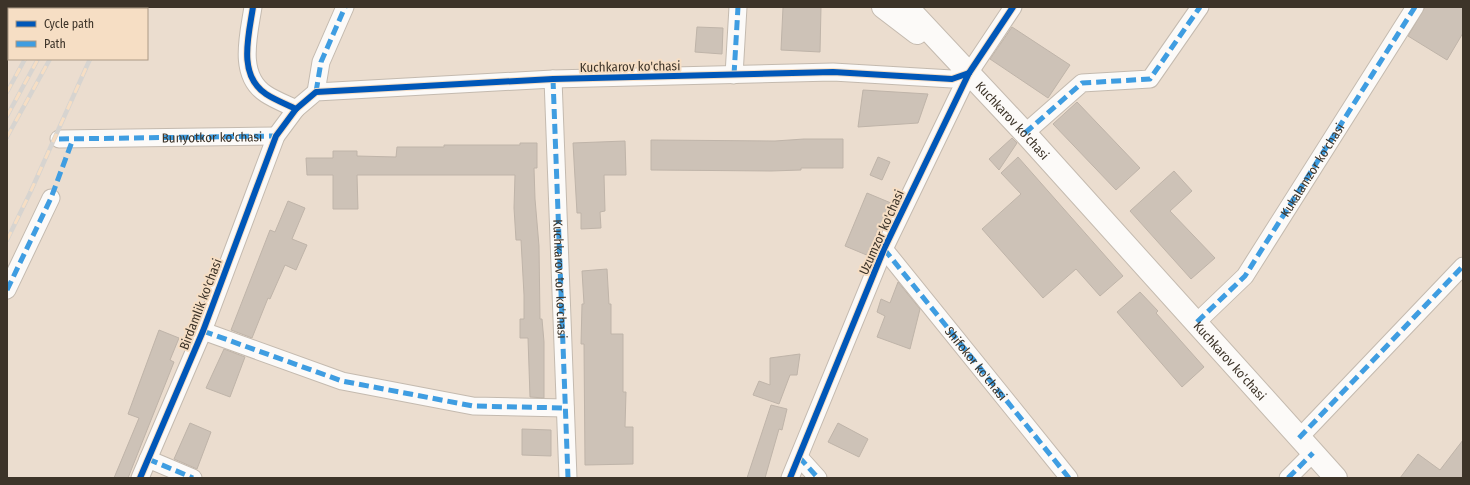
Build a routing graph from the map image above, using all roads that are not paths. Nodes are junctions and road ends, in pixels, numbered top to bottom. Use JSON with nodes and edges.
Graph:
{"nodes":[{"id":1,"x":253,"y":7,"type":"edge"},
{"id":2,"x":345,"y":7,"type":"edge"},
{"id":3,"x":738,"y":7,"type":"edge"},
{"id":4,"x":883,"y":7,"type":"edge"},
{"id":5,"x":907,"y":7,"type":"edge"},
{"id":6,"x":1013,"y":7,"type":"edge"},
{"id":7,"x":1200,"y":7,"type":"edge"},
{"id":8,"x":1414,"y":7,"type":"edge"},
{"id":9,"x":969,"y":73,"type":"junction"},
{"id":10,"x":734,"y":75,"type":"junction"},
{"id":11,"x":553,"y":79,"type":"junction"},
{"id":12,"x":316,"y":92,"type":"junction"},
{"id":13,"x":296,"y":109,"type":"junction"},
{"id":14,"x":1025,"y":133,"type":"junction"},
{"id":15,"x":276,"y":136,"type":"junction"},
{"id":16,"x":59,"y":139,"type":"dead end"},
{"id":17,"x":51,"y":198,"type":"dead end"},
{"id":18,"x":884,"y":249,"type":"junction"},
{"id":19,"x":1463,"y":266,"type":"edge"},
{"id":20,"x":7,"y":290,"type":"edge"},
{"id":21,"x":1197,"y":322,"type":"junction"},
{"id":22,"x":203,"y":331,"type":"junction"},
{"id":23,"x":565,"y":408,"type":"junction"},
{"id":24,"x":1306,"y":445,"type":"junction"},
{"id":25,"x":799,"y":457,"type":"junction"},
{"id":26,"x":148,"y":459,"type":"junction"},
{"id":27,"x":140,"y":478,"type":"edge"},
{"id":28,"x":193,"y":478,"type":"edge"},
{"id":29,"x":568,"y":478,"type":"edge"},
{"id":30,"x":790,"y":478,"type":"edge"},
{"id":31,"x":818,"y":478,"type":"edge"},
{"id":32,"x":1069,"y":478,"type":"edge"},
{"id":33,"x":1288,"y":478,"type":"edge"},
{"id":34,"x":1336,"y":478,"type":"edge"}],
"edges":[{"from":1,"to":13,"type":"street"},
{"from":2,"to":12,"type":"street"},
{"from":3,"to":10,"type":"street"},
{"from":4,"to":9,"type":"main road"},
{"from":5,"to":9,"type":"main road"},
{"from":6,"to":9,"type":"street","name":"Uzumzor ko'chasi"},
{"from":7,"to":14,"type":"street"},
{"from":8,"to":21,"type":"street","name":"Kukalamzor ko'chasi"},
{"from":9,"to":10,"type":"street","name":"Kuchkarov ko'chasi"},
{"from":9,"to":14,"type":"main road","name":"Kuchkarov ko'chasi"},
{"from":9,"to":18,"type":"street","name":"Uzumzor ko'chasi"},
{"from":10,"to":11,"type":"street","name":"Kuchkarov ko'chasi"},
{"from":11,"to":12,"type":"street","name":"Kuchkarov ko'chasi"},
{"from":11,"to":23,"type":"street","name":"Kuchkarov tor ko'chasi"},
{"from":12,"to":13,"type":"street"},
{"from":13,"to":15,"type":"street","name":"Bunyotkor ko'chasi"},
{"from":14,"to":21,"type":"main road","name":"Kuchkarov ko'chasi"},
{"from":15,"to":16,"type":"street","name":"Bunyotkor ko'chasi"},
{"from":15,"to":22,"type":"street","name":"Birdamlik ko'chasi"},
{"from":17,"to":20,"type":"street"},
{"from":18,"to":25,"type":"street","name":"Uzumzor ko'chasi"},
{"from":18,"to":32,"type":"street","name":"Shifokor ko'chasi"},
{"from":19,"to":24,"type":"street"},
{"from":21,"to":24,"type":"main road","name":"Kuchkarov ko'chasi"},
{"from":22,"to":23,"type":"street"},
{"from":22,"to":26,"type":"street","name":"Birdamlik ko'chasi"},
{"from":23,"to":29,"type":"street","name":"Kuchkarov tor ko'chasi"},
{"from":24,"to":33,"type":"street"},
{"from":24,"to":34,"type":"main road","name":"Kuchkarov ko'chasi"},
{"from":25,"to":30,"type":"street","name":"Uzumzor ko'chasi"},
{"from":25,"to":31,"type":"street"},
{"from":26,"to":27,"type":"street","name":"Birdamlik ko'chasi"},
{"from":26,"to":28,"type":"street"}]}
